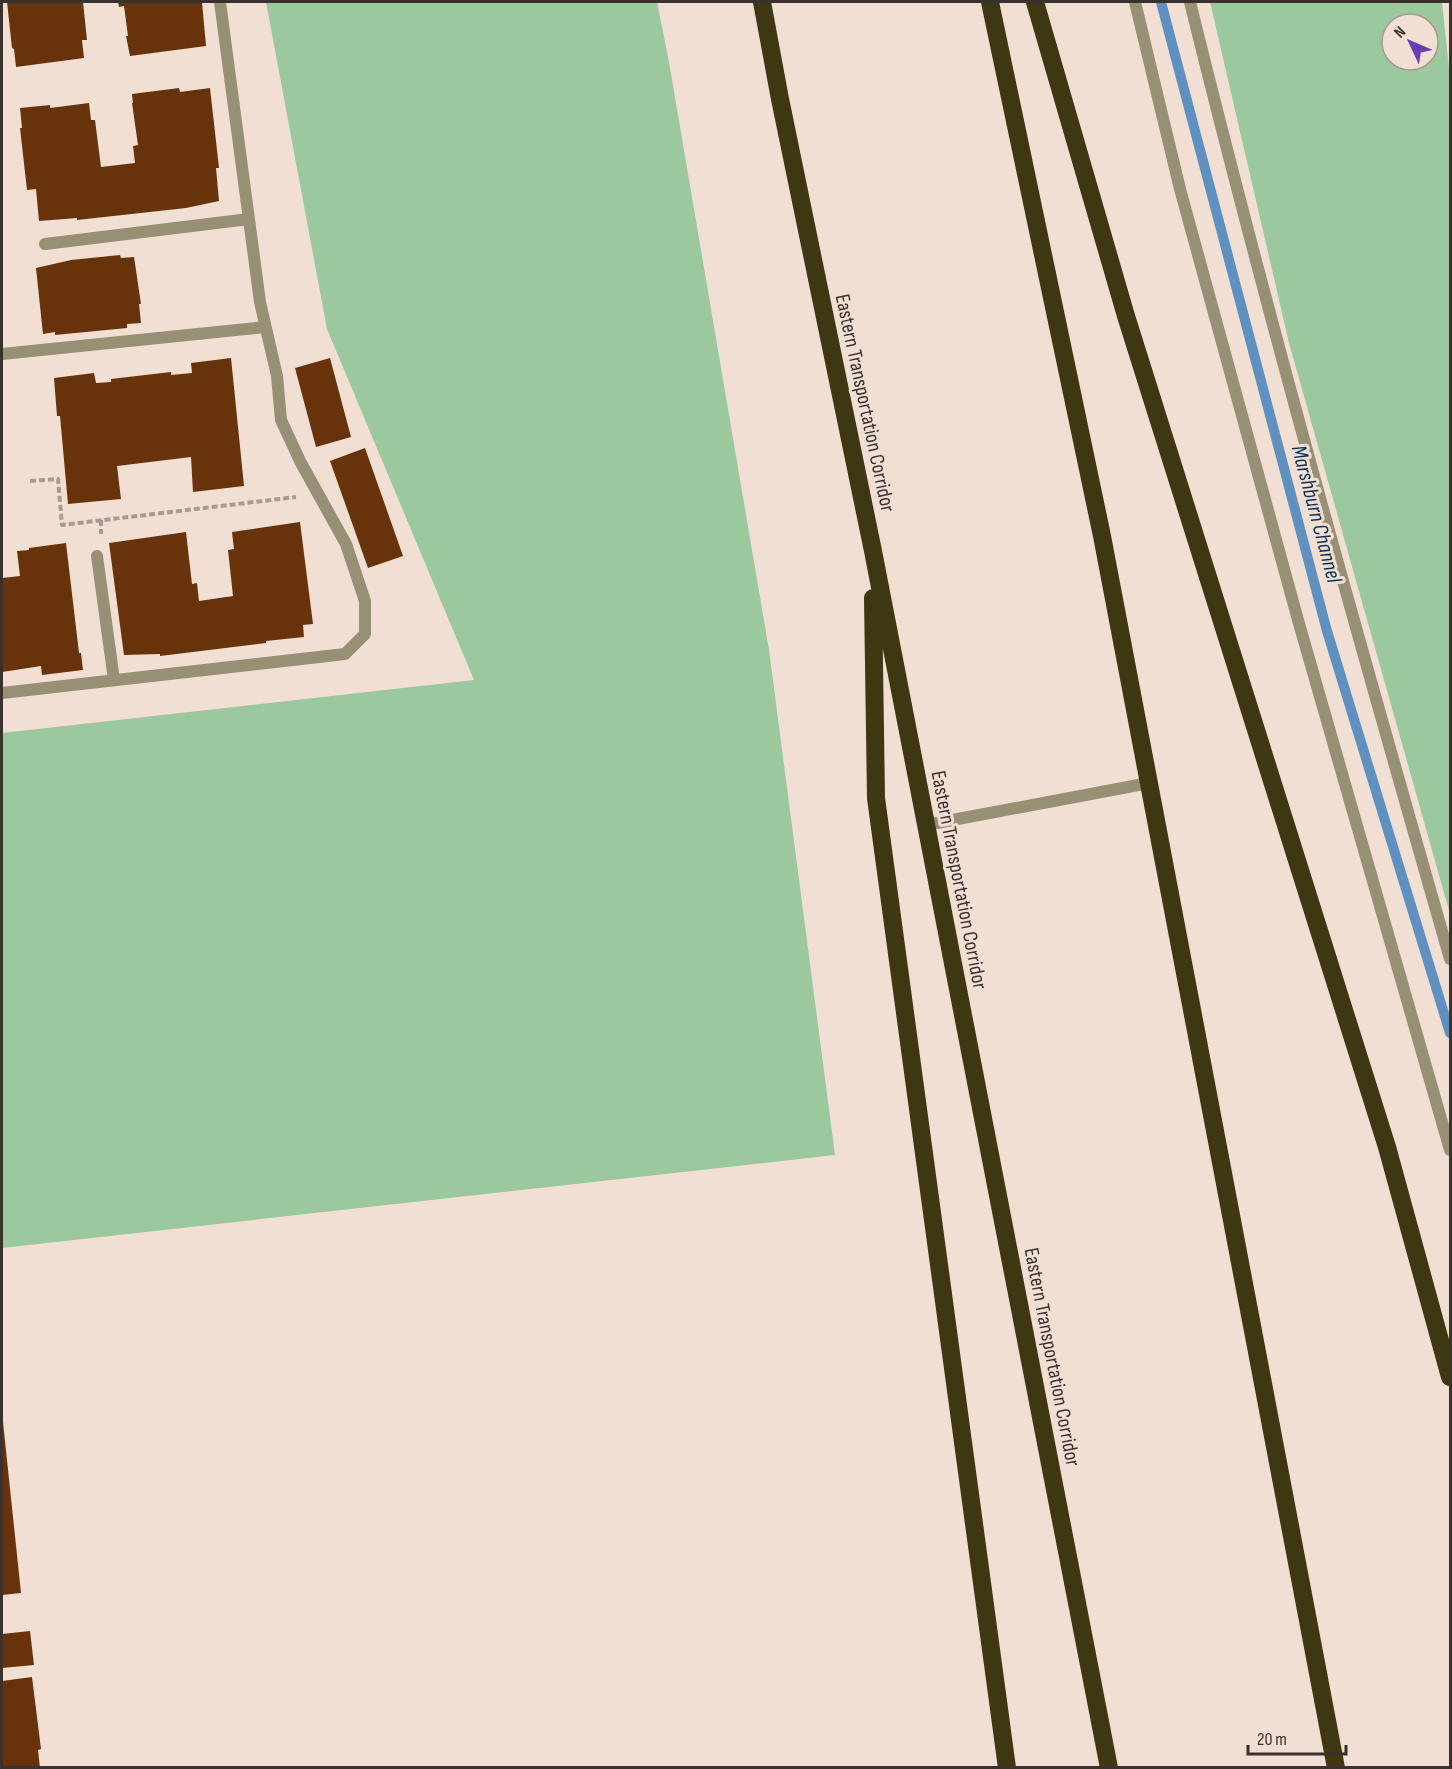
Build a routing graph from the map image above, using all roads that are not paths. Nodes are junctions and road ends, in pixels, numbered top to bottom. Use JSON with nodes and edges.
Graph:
{"nodes":[{"id":1,"x":220,"y":2,"type":"edge"},
{"id":2,"x":762,"y":2,"type":"edge"},
{"id":3,"x":990,"y":2,"type":"edge"},
{"id":4,"x":1035,"y":2,"type":"edge"},
{"id":5,"x":1135,"y":2,"type":"edge"},
{"id":6,"x":1190,"y":2,"type":"edge"},
{"id":7,"x":249,"y":219,"type":"junction"},
{"id":8,"x":45,"y":244,"type":"dead end"},
{"id":9,"x":265,"y":327,"type":"junction"},
{"id":10,"x":2,"y":354,"type":"edge"},
{"id":11,"x":873,"y":551,"type":"junction"},
{"id":12,"x":97,"y":556,"type":"dead end"},
{"id":13,"x":114,"y":680,"type":"junction"},
{"id":14,"x":2,"y":693,"type":"edge"},
{"id":15,"x":1149,"y":783,"type":"junction"},
{"id":16,"x":926,"y":825,"type":"junction"},
{"id":17,"x":1450,"y":959,"type":"edge"},
{"id":18,"x":1450,"y":1150,"type":"edge"},
{"id":19,"x":1450,"y":1377,"type":"edge"},
{"id":20,"x":1006,"y":1767,"type":"edge"},
{"id":21,"x":1109,"y":1767,"type":"edge"},
{"id":22,"x":1336,"y":1767,"type":"edge"}],
"edges":[{"from":1,"to":7,"type":"lane"},
{"from":2,"to":11,"type":"highway","name":"Eastern Transportation Corridor"},
{"from":3,"to":15,"type":"highway"},
{"from":4,"to":19,"type":"highway"},
{"from":5,"to":18,"type":"lane"},
{"from":6,"to":17,"type":"lane"},
{"from":7,"to":8,"type":"lane"},
{"from":7,"to":9,"type":"lane"},
{"from":9,"to":10,"type":"lane"},
{"from":9,"to":13,"type":"lane"},
{"from":11,"to":16,"type":"highway","name":"Eastern Transportation Corridor"},
{"from":11,"to":20,"type":"highway"},
{"from":12,"to":13,"type":"lane"},
{"from":13,"to":14,"type":"lane"},
{"from":15,"to":16,"type":"lane"},
{"from":15,"to":22,"type":"highway"},
{"from":16,"to":21,"type":"highway","name":"Eastern Transportation Corridor"}]}
